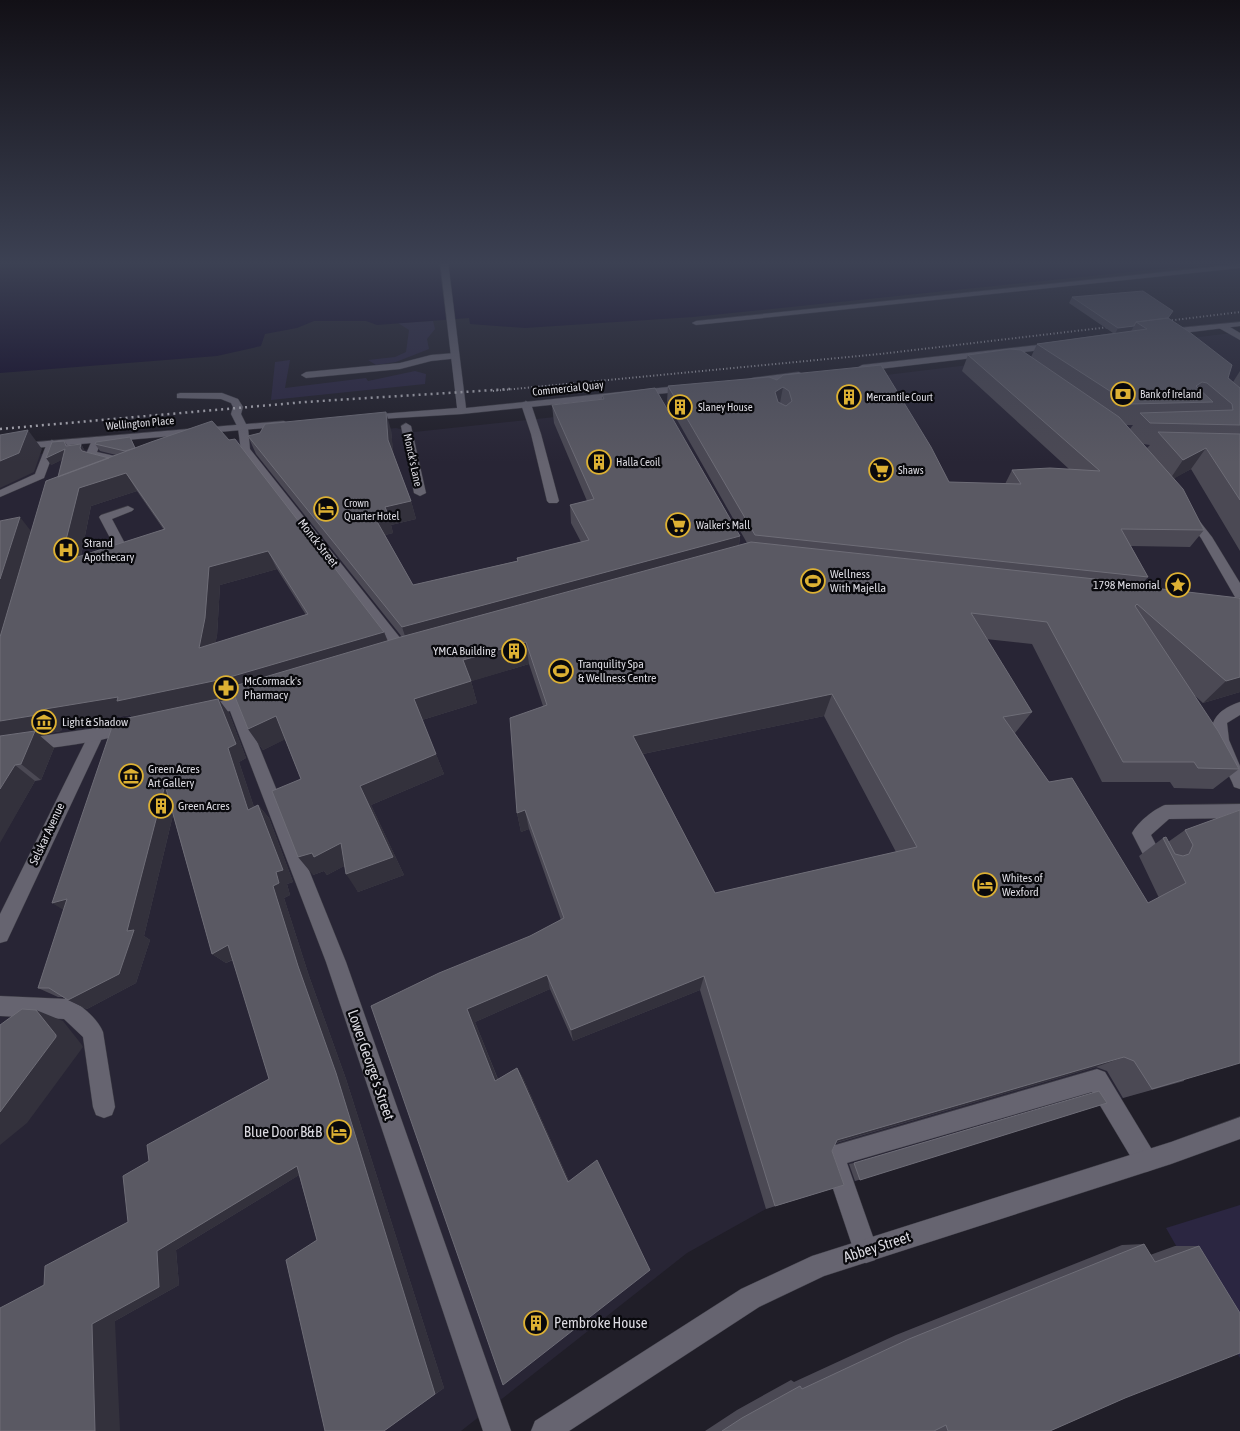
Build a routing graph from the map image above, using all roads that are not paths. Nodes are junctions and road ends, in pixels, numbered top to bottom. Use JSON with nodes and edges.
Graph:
{"nodes":[{"id":1,"x":453,"y":329,"type":"edge"},
{"id":2,"x":1197,"y":329,"type":"edge"},
{"id":3,"x":1227,"y":329,"type":"edge"},
{"id":4,"x":1240,"y":337,"type":"edge"},
{"id":5,"x":1174,"y":343,"type":"edge"},
{"id":6,"x":1064,"y":345,"type":"edge"},
{"id":7,"x":1004,"y":352,"type":"junction"},
{"id":8,"x":456,"y":356,"type":"junction"},
{"id":9,"x":1016,"y":362,"type":"edge"},
{"id":10,"x":852,"y":369,"type":"edge"},
{"id":11,"x":306,"y":375,"type":"dead end"},
{"id":12,"x":806,"y":375,"type":"edge"},
{"id":13,"x":769,"y":379,"type":"junction"},
{"id":14,"x":740,"y":382,"type":"edge"},
{"id":15,"x":702,"y":386,"type":"edge"},
{"id":16,"x":772,"y":390,"type":"edge"},
{"id":17,"x":180,"y":396,"type":"dead end"},
{"id":18,"x":526,"y":404,"type":"junction"},
{"id":19,"x":462,"y":410,"type":"junction"},
{"id":20,"x":354,"y":419,"type":"edge"},
{"id":21,"x":296,"y":424,"type":"edge"},
{"id":22,"x":406,"y":426,"type":"dead end"},
{"id":23,"x":243,"y":428,"type":"junction"},
{"id":24,"x":192,"y":432,"type":"junction"},
{"id":25,"x":98,"y":440,"type":"junction"},
{"id":26,"x":52,"y":443,"type":"junction"},
{"id":27,"x":174,"y":444,"type":"edge"},
{"id":28,"x":0,"y":448,"type":"edge"},
{"id":29,"x":121,"y":461,"type":"edge"},
{"id":30,"x":420,"y":493,"type":"dead end"},
{"id":31,"x":0,"y":494,"type":"edge"},
{"id":32,"x":553,"y":500,"type":"dead end"},
{"id":33,"x":1181,"y":506,"type":"edge"},
{"id":34,"x":128,"y":509,"type":"dead end"},
{"id":35,"x":124,"y":553,"type":"edge"},
{"id":36,"x":1240,"y":594,"type":"edge"},
{"id":37,"x":386,"y":659,"type":"edge"},
{"id":38,"x":1240,"y":708,"type":"edge"},
{"id":39,"x":190,"y":714,"type":"edge"},
{"id":40,"x":144,"y":724,"type":"edge"},
{"id":41,"x":96,"y":734,"type":"junction"},
{"id":42,"x":0,"y":748,"type":"edge"},
{"id":43,"x":1240,"y":782,"type":"edge"},
{"id":44,"x":1240,"y":811,"type":"edge"},
{"id":45,"x":1157,"y":864,"type":"dead end"},
{"id":46,"x":0,"y":934,"type":"edge"},
{"id":47,"x":0,"y":1006,"type":"edge"},
{"id":48,"x":104,"y":1107,"type":"dead end"},
{"id":49,"x":1240,"y":1128,"type":"edge"},
{"id":50,"x":1146,"y":1161,"type":"junction"},
{"id":51,"x":866,"y":1251,"type":"junction"},
{"id":52,"x":497,"y":1431,"type":"edge"},
{"id":53,"x":545,"y":1431,"type":"edge"}],
"edges":[{"from":1,"to":8,"type":"street"},
{"from":2,"to":5,"type":"street"},
{"from":3,"to":4,"type":"street"},
{"from":6,"to":7,"type":"street"},
{"from":7,"to":9,"type":"street"},
{"from":7,"to":10,"type":"street"},
{"from":8,"to":11,"type":"street"},
{"from":8,"to":19,"type":"street"},
{"from":12,"to":13,"type":"street"},
{"from":13,"to":14,"type":"street"},
{"from":13,"to":16,"type":"street"},
{"from":15,"to":18,"type":"street","name":"Commercial Quay"},
{"from":17,"to":23,"type":"street","name":"Monck Street"},
{"from":18,"to":19,"type":"street","name":"Commercial Quay"},
{"from":18,"to":32,"type":"street"},
{"from":19,"to":20,"type":"street"},
{"from":21,"to":23,"type":"street","name":"Wellington Place"},
{"from":22,"to":30,"type":"street","name":"Monck's Lane"},
{"from":23,"to":24,"type":"street","name":"Wellington Place"},
{"from":23,"to":37,"type":"street","name":"Monck Street"},
{"from":24,"to":25,"type":"street","name":"Wellington Place"},
{"from":24,"to":27,"type":"street"},
{"from":25,"to":26,"type":"street","name":"Wellington Place"},
{"from":25,"to":29,"type":"street"},
{"from":26,"to":28,"type":"street","name":"Wellington Place"},
{"from":26,"to":31,"type":"street"},
{"from":33,"to":36,"type":"street"},
{"from":34,"to":35,"type":"street"},
{"from":38,"to":43,"type":"street"},
{"from":39,"to":52,"type":"street","name":"Lower George's Street"},
{"from":40,"to":41,"type":"street"},
{"from":41,"to":42,"type":"street"},
{"from":41,"to":46,"type":"street","name":"Selskar Avenue"},
{"from":44,"to":45,"type":"street"},
{"from":47,"to":48,"type":"street"},
{"from":49,"to":50,"type":"street","name":"Abbey Street"},
{"from":50,"to":51,"type":"street","name":"Abbey Street"},
{"from":50,"to":51,"type":"street"},
{"from":51,"to":53,"type":"street","name":"Abbey Street"}]}
